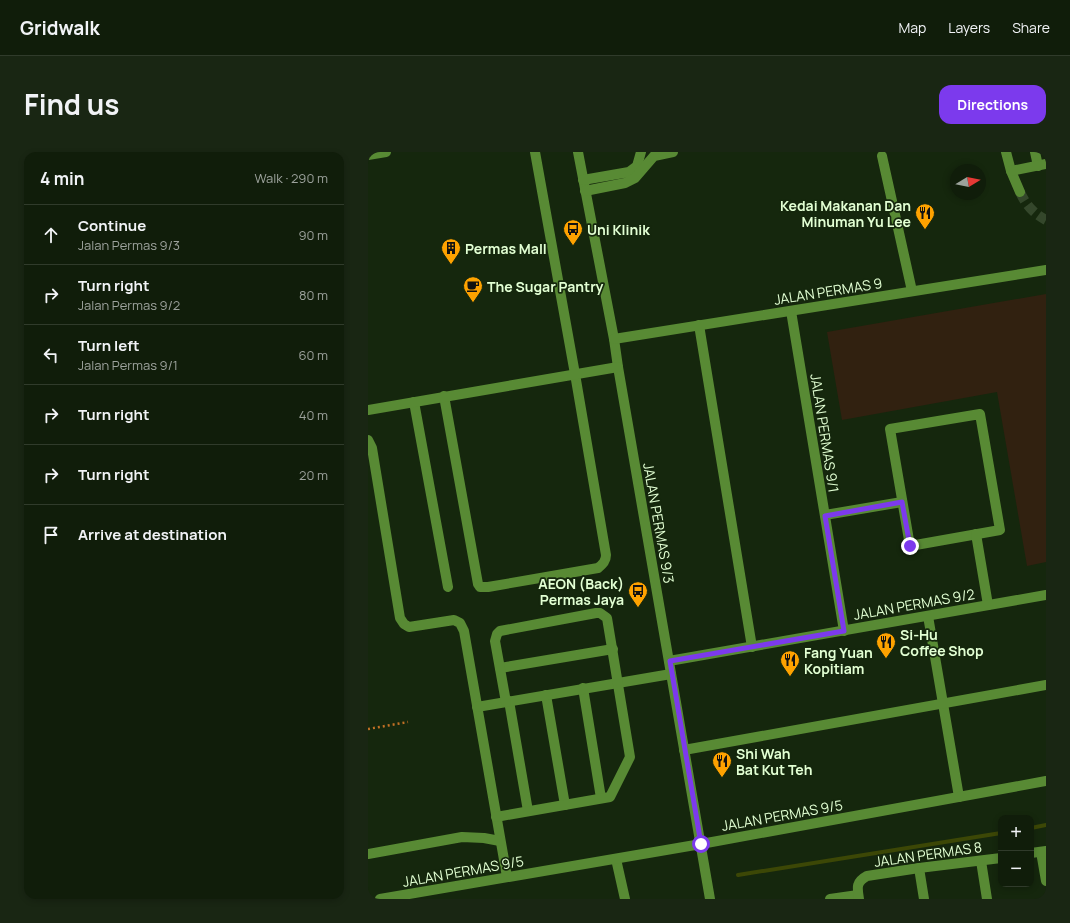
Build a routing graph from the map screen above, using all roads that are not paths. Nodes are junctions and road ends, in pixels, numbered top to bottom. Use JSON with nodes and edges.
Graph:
{"nodes":[{"id":1,"x":386,"y":152,"type":"edge"},
{"id":2,"x":535,"y":152,"type":"edge"},
{"id":3,"x":578,"y":152,"type":"edge"},
{"id":4,"x":641,"y":152,"type":"edge"},
{"id":5,"x":673,"y":152,"type":"edge"},
{"id":6,"x":1006,"y":152,"type":"edge"},
{"id":7,"x":1035,"y":152,"type":"edge"},
{"id":8,"x":368,"y":155,"type":"edge"},
{"id":9,"x":882,"y":156,"type":"dead end"},
{"id":10,"x":1042,"y":165,"type":"edge"},
{"id":11,"x":1011,"y":171,"type":"junction"},
{"id":12,"x":583,"y":180,"type":"junction"},
{"id":13,"x":585,"y":191,"type":"junction"},
{"id":14,"x":1020,"y":192,"type":"tunnel mouth"},
{"id":15,"x":1046,"y":270,"type":"edge"},
{"id":16,"x":912,"y":292,"type":"junction"},
{"id":17,"x":791,"y":311,"type":"junction"},
{"id":18,"x":699,"y":325,"type":"junction"},
{"id":19,"x":614,"y":338,"type":"junction"},
{"id":20,"x":618,"y":367,"type":"junction"},
{"id":21,"x":575,"y":374,"type":"junction"},
{"id":22,"x":444,"y":396,"type":"junction"},
{"id":23,"x":414,"y":402,"type":"junction"},
{"id":24,"x":368,"y":410,"type":"edge"},
{"id":25,"x":368,"y":440,"type":"edge"},
{"id":26,"x":902,"y":502,"type":"junction"},
{"id":27,"x":825,"y":516,"type":"junction"},
{"id":28,"x":976,"y":534,"type":"junction"},
{"id":29,"x":448,"y":587,"type":"dead end"},
{"id":30,"x":1046,"y":595,"type":"edge"},
{"id":31,"x":988,"y":606,"type":"junction"},
{"id":32,"x":928,"y":616,"type":"junction"},
{"id":33,"x":844,"y":631,"type":"junction"},
{"id":34,"x":752,"y":647,"type":"junction"},
{"id":35,"x":613,"y":649,"type":"junction"},
{"id":36,"x":670,"y":661,"type":"junction"},
{"id":37,"x":500,"y":668,"type":"junction"},
{"id":38,"x":671,"y":674,"type":"junction"},
{"id":39,"x":619,"y":682,"type":"junction"},
{"id":40,"x":1046,"y":684,"type":"edge"},
{"id":41,"x":583,"y":688,"type":"junction"},
{"id":42,"x":546,"y":695,"type":"junction"},
{"id":43,"x":508,"y":701,"type":"junction"},
{"id":44,"x":943,"y":703,"type":"junction"},
{"id":45,"x":477,"y":707,"type":"junction"},
{"id":46,"x":684,"y":750,"type":"junction"},
{"id":47,"x":1046,"y":781,"type":"edge"},
{"id":48,"x":959,"y":797,"type":"junction"},
{"id":49,"x":601,"y":798,"type":"junction"},
{"id":50,"x":565,"y":805,"type":"junction"},
{"id":51,"x":528,"y":812,"type":"junction"},
{"id":52,"x":496,"y":818,"type":"junction"},
{"id":53,"x":500,"y":841,"type":"junction"},
{"id":54,"x":701,"y":844,"type":"junction"},
{"id":55,"x":1039,"y":852,"type":"edge"},
{"id":56,"x":368,"y":854,"type":"edge"},
{"id":57,"x":998,"y":858,"type":"edge"},
{"id":58,"x":616,"y":859,"type":"junction"},
{"id":59,"x":981,"y":861,"type":"junction"},
{"id":60,"x":919,"y":868,"type":"junction"},
{"id":61,"x":507,"y":877,"type":"junction"},
{"id":62,"x":1046,"y":881,"type":"edge"},
{"id":63,"x":859,"y":897,"type":"edge"},
{"id":64,"x":380,"y":899,"type":"edge"},
{"id":65,"x":625,"y":899,"type":"edge"},
{"id":66,"x":710,"y":899,"type":"edge"},
{"id":67,"x":830,"y":899,"type":"edge"},
{"id":68,"x":924,"y":899,"type":"edge"},
{"id":69,"x":987,"y":899,"type":"edge"}],
"edges":[{"from":1,"to":8,"type":"street"},
{"from":2,"to":21,"type":"street"},
{"from":3,"to":12,"type":"street","name":"JALAN PERMAS 9/3"},
{"from":4,"to":12,"type":"street"},
{"from":5,"to":13,"type":"street"},
{"from":6,"to":11,"type":"street"},
{"from":7,"to":10,"type":"street"},
{"from":9,"to":16,"type":"street"},
{"from":10,"to":11,"type":"street"},
{"from":11,"to":14,"type":"street"},
{"from":12,"to":13,"type":"street","name":"JALAN PERMAS 9/3"},
{"from":13,"to":19,"type":"street","name":"JALAN PERMAS 9/3"},
{"from":15,"to":16,"type":"street","name":"JALAN PERMAS 9"},
{"from":16,"to":17,"type":"street","name":"JALAN PERMAS 9"},
{"from":17,"to":18,"type":"street","name":"JALAN PERMAS 9"},
{"from":17,"to":27,"type":"street","name":"JALAN PERMAS 9/1"},
{"from":18,"to":19,"type":"street","name":"JALAN PERMAS 9"},
{"from":18,"to":34,"type":"street"},
{"from":19,"to":20,"type":"street","name":"JALAN PERMAS 9/3"},
{"from":20,"to":21,"type":"street"},
{"from":20,"to":36,"type":"street","name":"JALAN PERMAS 9/3"},
{"from":21,"to":22,"type":"street"},
{"from":21,"to":22,"type":"street"},
{"from":22,"to":23,"type":"street"},
{"from":23,"to":24,"type":"street"},
{"from":23,"to":29,"type":"street"},
{"from":25,"to":45,"type":"street"},
{"from":26,"to":27,"type":"street"},
{"from":26,"to":28,"type":"street"},
{"from":26,"to":28,"type":"street"},
{"from":27,"to":33,"type":"street","name":"JALAN PERMAS 9/1"},
{"from":28,"to":31,"type":"street"},
{"from":30,"to":31,"type":"street","name":"JALAN PERMAS 9/2"},
{"from":31,"to":32,"type":"street","name":"JALAN PERMAS 9/2"},
{"from":32,"to":33,"type":"street","name":"JALAN PERMAS 9/2"},
{"from":32,"to":44,"type":"street"},
{"from":33,"to":34,"type":"street","name":"JALAN PERMAS 9/2"},
{"from":34,"to":36,"type":"street","name":"JALAN PERMAS 9/2"},
{"from":35,"to":37,"type":"street"},
{"from":35,"to":37,"type":"street"},
{"from":35,"to":39,"type":"street"},
{"from":36,"to":38,"type":"street","name":"JALAN PERMAS 9/3"},
{"from":37,"to":43,"type":"street"},
{"from":38,"to":39,"type":"street"},
{"from":38,"to":46,"type":"street","name":"JALAN PERMAS 9/3"},
{"from":39,"to":41,"type":"street"},
{"from":39,"to":49,"type":"street"},
{"from":40,"to":44,"type":"street"},
{"from":41,"to":42,"type":"street"},
{"from":41,"to":49,"type":"street"},
{"from":42,"to":43,"type":"street"},
{"from":42,"to":50,"type":"street"},
{"from":43,"to":45,"type":"street"},
{"from":43,"to":51,"type":"street"},
{"from":44,"to":46,"type":"street"},
{"from":44,"to":48,"type":"street"},
{"from":45,"to":52,"type":"street"},
{"from":46,"to":54,"type":"street","name":"JALAN PERMAS 9/3"},
{"from":47,"to":48,"type":"street","name":"JALAN PERMAS 9/5"},
{"from":48,"to":54,"type":"street","name":"JALAN PERMAS 9/5"},
{"from":49,"to":50,"type":"street"},
{"from":50,"to":51,"type":"street"},
{"from":51,"to":52,"type":"street"},
{"from":52,"to":53,"type":"street"},
{"from":53,"to":56,"type":"street"},
{"from":53,"to":61,"type":"street"},
{"from":54,"to":58,"type":"street","name":"JALAN PERMAS 9/5"},
{"from":54,"to":66,"type":"street","name":"JALAN PERMAS 9/3"},
{"from":55,"to":62,"type":"street"},
{"from":57,"to":59,"type":"street","name":"JALAN PERMAS 8"},
{"from":58,"to":61,"type":"street","name":"JALAN PERMAS 9/5"},
{"from":58,"to":65,"type":"street"},
{"from":59,"to":60,"type":"street","name":"JALAN PERMAS 8"},
{"from":59,"to":69,"type":"street"},
{"from":60,"to":63,"type":"street","name":"JALAN PERMAS 8"},
{"from":60,"to":68,"type":"street"},
{"from":61,"to":64,"type":"street","name":"JALAN PERMAS 9/5"},
{"from":63,"to":67,"type":"street"}]}
